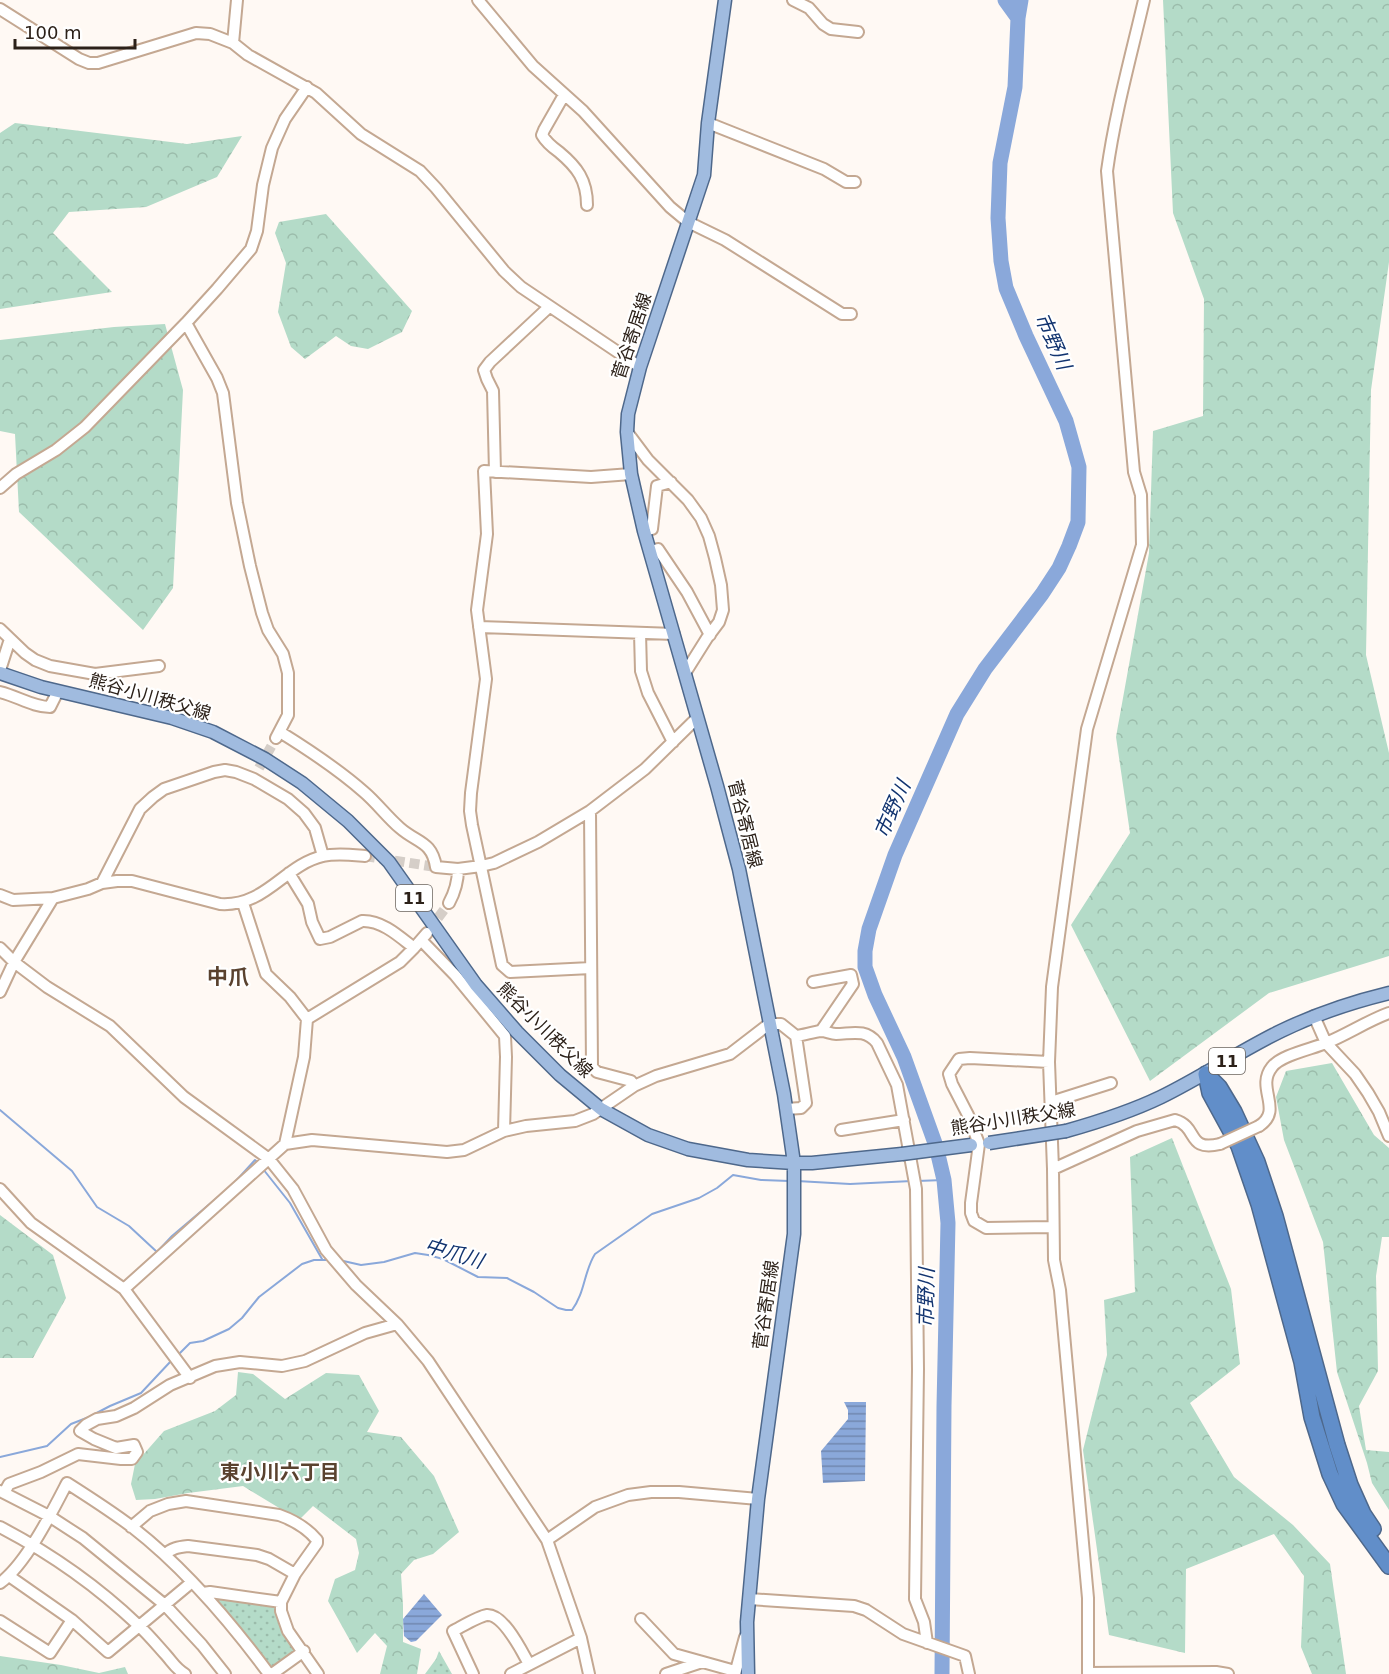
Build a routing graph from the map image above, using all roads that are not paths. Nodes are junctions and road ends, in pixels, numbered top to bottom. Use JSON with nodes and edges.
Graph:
{"nodes":[{"id":1,"x":237,"y":0,"type":"edge"},
{"id":2,"x":478,"y":0,"type":"edge"},
{"id":3,"x":725,"y":0,"type":"edge"},
{"id":4,"x":793,"y":0,"type":"edge"},
{"id":5,"x":1144,"y":0,"type":"edge"},
{"id":6,"x":0,"y":9,"type":"edge"},
{"id":7,"x":858,"y":33,"type":"dead end"},
{"id":8,"x":233,"y":43,"type":"junction"},
{"id":9,"x":307,"y":87,"type":"junction"},
{"id":10,"x":564,"y":95,"type":"junction"},
{"id":11,"x":708,"y":123,"type":"junction"},
{"id":12,"x":855,"y":182,"type":"dead end"},
{"id":13,"x":587,"y":205,"type":"dead end"},
{"id":14,"x":688,"y":222,"type":"junction"},
{"id":15,"x":549,"y":308,"type":"junction"},
{"id":16,"x":851,"y":314,"type":"dead end"},
{"id":17,"x":186,"y":323,"type":"junction"},
{"id":18,"x":640,"y":367,"type":"junction"},
{"id":19,"x":627,"y":432,"type":"junction"},
{"id":20,"x":495,"y":472,"type":"junction"},
{"id":21,"x":632,"y":474,"type":"junction"},
{"id":22,"x":670,"y":482,"type":"junction"},
{"id":23,"x":0,"y":488,"type":"edge"},
{"id":24,"x":644,"y":531,"type":"junction"},
{"id":25,"x":650,"y":551,"type":"junction"},
{"id":26,"x":479,"y":627,"type":"junction"},
{"id":27,"x":0,"y":629,"type":"edge"},
{"id":28,"x":640,"y":633,"type":"junction"},
{"id":29,"x":674,"y":634,"type":"junction"},
{"id":30,"x":710,"y":635,"type":"junction"},
{"id":31,"x":10,"y":639,"type":"junction"},
{"id":32,"x":159,"y":666,"type":"dead end"},
{"id":33,"x":0,"y":672,"type":"edge"},
{"id":34,"x":685,"y":674,"type":"junction"},
{"id":35,"x":58,"y":691,"type":"junction"},
{"id":36,"x":0,"y":692,"type":"edge"},
{"id":37,"x":697,"y":718,"type":"junction"},
{"id":38,"x":673,"y":741,"type":"junction"},
{"id":39,"x":259,"y":768,"type":"tunnel mouth"},
{"id":40,"x":254,"y":779,"type":"junction"},
{"id":41,"x":590,"y":811,"type":"junction"},
{"id":42,"x":323,"y":856,"type":"junction"},
{"id":43,"x":365,"y":856,"type":"tunnel mouth"},
{"id":44,"x":482,"y":866,"type":"junction"},
{"id":45,"x":458,"y":869,"type":"junction"},
{"id":46,"x":289,"y":873,"type":"junction"},
{"id":47,"x":102,"y":883,"type":"junction"},
{"id":48,"x":0,"y":895,"type":"edge"},
{"id":49,"x":53,"y":898,"type":"junction"},
{"id":50,"x":243,"y":903,"type":"junction"},
{"id":51,"x":448,"y":903,"type":"tunnel mouth"},
{"id":52,"x":421,"y":940,"type":"junction"},
{"id":53,"x":0,"y":948,"type":"edge"},
{"id":54,"x":14,"y":962,"type":"junction"},
{"id":55,"x":591,"y":968,"type":"junction"},
{"id":56,"x":813,"y":982,"type":"dead end"},
{"id":57,"x":0,"y":992,"type":"edge"},
{"id":58,"x":1389,"y":993,"type":"edge"},
{"id":59,"x":1389,"y":1012,"type":"edge"},
{"id":60,"x":1314,"y":1016,"type":"junction"},
{"id":61,"x":307,"y":1019,"type":"junction"},
{"id":62,"x":769,"y":1024,"type":"junction"},
{"id":63,"x":821,"y":1031,"type":"junction"},
{"id":64,"x":796,"y":1036,"type":"junction"},
{"id":65,"x":1326,"y":1043,"type":"junction"},
{"id":66,"x":1049,"y":1062,"type":"junction"},
{"id":67,"x":1206,"y":1074,"type":"junction"},
{"id":68,"x":1111,"y":1083,"type":"dead end"},
{"id":69,"x":634,"y":1086,"type":"junction"},
{"id":70,"x":1051,"y":1102,"type":"junction"},
{"id":71,"x":601,"y":1109,"type":"junction"},
{"id":72,"x":786,"y":1109,"type":"junction"},
{"id":73,"x":904,"y":1120,"type":"junction"},
{"id":74,"x":841,"y":1130,"type":"dead end"},
{"id":75,"x":504,"y":1131,"type":"junction"},
{"id":76,"x":1389,"y":1136,"type":"edge"},
{"id":77,"x":285,"y":1144,"type":"junction"},
{"id":78,"x":980,"y":1144,"type":"junction"},
{"id":79,"x":269,"y":1159,"type":"junction"},
{"id":80,"x":794,"y":1163,"type":"junction"},
{"id":81,"x":1053,"y":1169,"type":"junction"},
{"id":82,"x":0,"y":1189,"type":"edge"},
{"id":83,"x":1053,"y":1227,"type":"junction"},
{"id":84,"x":124,"y":1289,"type":"junction"},
{"id":85,"x":397,"y":1324,"type":"junction"},
{"id":86,"x":190,"y":1377,"type":"junction"},
{"id":87,"x":2,"y":1492,"type":"edge"},
{"id":88,"x":758,"y":1499,"type":"junction"},
{"id":89,"x":49,"y":1516,"type":"junction"},
{"id":90,"x":0,"y":1527,"type":"edge"},
{"id":91,"x":131,"y":1527,"type":"junction"},
{"id":92,"x":547,"y":1540,"type":"junction"},
{"id":93,"x":32,"y":1543,"type":"junction"},
{"id":94,"x":1389,"y":1551,"type":"edge"},
{"id":95,"x":165,"y":1555,"type":"junction"},
{"id":96,"x":1389,"y":1566,"type":"edge"},
{"id":97,"x":295,"y":1574,"type":"junction"},
{"id":98,"x":5,"y":1579,"type":"edge"},
{"id":99,"x":192,"y":1582,"type":"junction"},
{"id":100,"x":203,"y":1593,"type":"junction"},
{"id":101,"x":749,"y":1599,"type":"junction"},
{"id":102,"x":281,"y":1602,"type":"junction"},
{"id":103,"x":165,"y":1605,"type":"junction"},
{"id":104,"x":641,"y":1619,"type":"dead end"},
{"id":105,"x":72,"y":1620,"type":"junction"},
{"id":106,"x":0,"y":1621,"type":"edge"},
{"id":107,"x":139,"y":1626,"type":"junction"},
{"id":108,"x":747,"y":1628,"type":"junction"},
{"id":109,"x":581,"y":1638,"type":"junction"},
{"id":110,"x":929,"y":1644,"type":"junction"},
{"id":111,"x":304,"y":1652,"type":"junction"},
{"id":112,"x":702,"y":1662,"type":"junction"},
{"id":113,"x":529,"y":1664,"type":"junction"},
{"id":114,"x":735,"y":1672,"type":"edge"},
{"id":115,"x":185,"y":1674,"type":"edge"},
{"id":116,"x":225,"y":1674,"type":"edge"},
{"id":117,"x":270,"y":1674,"type":"edge"},
{"id":118,"x":318,"y":1674,"type":"edge"},
{"id":119,"x":473,"y":1674,"type":"edge"},
{"id":120,"x":511,"y":1674,"type":"edge"},
{"id":121,"x":589,"y":1674,"type":"edge"},
{"id":122,"x":666,"y":1674,"type":"edge"},
{"id":123,"x":748,"y":1674,"type":"edge"},
{"id":124,"x":969,"y":1674,"type":"edge"},
{"id":125,"x":1088,"y":1674,"type":"edge"},
{"id":126,"x":1228,"y":1674,"type":"edge"}],
"edges":[{"from":1,"to":8,"type":"street"},
{"from":2,"to":10,"type":"street"},
{"from":3,"to":11,"type":"main road","name":"菅谷寄居線"},
{"from":4,"to":7,"type":"street"},
{"from":5,"to":66,"type":"street"},
{"from":6,"to":8,"type":"street"},
{"from":8,"to":9,"type":"street"},
{"from":9,"to":15,"type":"street"},
{"from":9,"to":17,"type":"street"},
{"from":10,"to":13,"type":"street"},
{"from":10,"to":14,"type":"street"},
{"from":11,"to":12,"type":"street"},
{"from":11,"to":14,"type":"main road","name":"菅谷寄居線"},
{"from":14,"to":16,"type":"street"},
{"from":14,"to":18,"type":"main road","name":"菅谷寄居線"},
{"from":15,"to":18,"type":"street"},
{"from":15,"to":20,"type":"street"},
{"from":17,"to":23,"type":"street"},
{"from":17,"to":45,"type":"street"},
{"from":18,"to":19,"type":"main road","name":"菅谷寄居線"},
{"from":19,"to":21,"type":"main road","name":"菅谷寄居線"},
{"from":19,"to":22,"type":"street"},
{"from":20,"to":21,"type":"street"},
{"from":20,"to":26,"type":"street"},
{"from":21,"to":24,"type":"main road","name":"菅谷寄居線"},
{"from":22,"to":24,"type":"street"},
{"from":22,"to":30,"type":"street"},
{"from":24,"to":25,"type":"main road","name":"菅谷寄居線"},
{"from":25,"to":29,"type":"main road","name":"菅谷寄居線"},
{"from":25,"to":30,"type":"street"},
{"from":26,"to":28,"type":"street"},
{"from":26,"to":44,"type":"street"},
{"from":27,"to":31,"type":"street"},
{"from":28,"to":29,"type":"street"},
{"from":28,"to":38,"type":"street"},
{"from":29,"to":34,"type":"main road","name":"菅谷寄居線"},
{"from":30,"to":34,"type":"street"},
{"from":31,"to":32,"type":"street"},
{"from":31,"to":33,"type":"street"},
{"from":33,"to":35,"type":"main road","name":"熊谷小川秩父線","number":"11"},
{"from":34,"to":37,"type":"main road","name":"菅谷寄居線"},
{"from":35,"to":36,"type":"street"},
{"from":35,"to":71,"type":"main road","name":"熊谷小川秩父線","number":"11"},
{"from":37,"to":38,"type":"street"},
{"from":37,"to":62,"type":"main road","name":"菅谷寄居線"},
{"from":38,"to":41,"type":"street"},
{"from":39,"to":40,"type":"street"},
{"from":40,"to":42,"type":"street"},
{"from":40,"to":47,"type":"street"},
{"from":41,"to":44,"type":"street"},
{"from":41,"to":55,"type":"street"},
{"from":42,"to":43,"type":"street"},
{"from":42,"to":46,"type":"street"},
{"from":44,"to":45,"type":"street"},
{"from":44,"to":55,"type":"street"},
{"from":45,"to":51,"type":"street"},
{"from":46,"to":50,"type":"street"},
{"from":46,"to":52,"type":"street"},
{"from":47,"to":49,"type":"street"},
{"from":47,"to":50,"type":"street"},
{"from":48,"to":49,"type":"street"},
{"from":49,"to":54,"type":"street"},
{"from":50,"to":61,"type":"street"},
{"from":52,"to":61,"type":"street"},
{"from":52,"to":75,"type":"street"},
{"from":53,"to":54,"type":"street"},
{"from":54,"to":57,"type":"street"},
{"from":54,"to":79,"type":"street"},
{"from":55,"to":69,"type":"street"},
{"from":56,"to":63,"type":"street"},
{"from":58,"to":60,"type":"main road","name":"熊谷小川秩父線","number":"11"},
{"from":59,"to":65,"type":"street"},
{"from":60,"to":65,"type":"street"},
{"from":60,"to":67,"type":"main road","name":"熊谷小川秩父線","number":"11"},
{"from":61,"to":77,"type":"street"},
{"from":62,"to":64,"type":"street"},
{"from":62,"to":69,"type":"street"},
{"from":62,"to":72,"type":"main road","name":"菅谷寄居線"},
{"from":63,"to":64,"type":"street"},
{"from":63,"to":73,"type":"street"},
{"from":64,"to":72,"type":"street"},
{"from":65,"to":76,"type":"street"},
{"from":65,"to":81,"type":"street","bridge":true},
{"from":66,"to":70,"type":"street"},
{"from":66,"to":78,"type":"street"},
{"from":67,"to":78,"type":"main road","name":"熊谷小川秩父線","number":"11","bridge":true},
{"from":67,"to":94,"type":"highway"},
{"from":67,"to":96,"type":"highway"},
{"from":68,"to":70,"type":"street"},
{"from":69,"to":71,"type":"street"},
{"from":70,"to":81,"type":"street"},
{"from":71,"to":75,"type":"street"},
{"from":71,"to":80,"type":"main road","name":"熊谷小川秩父線","number":"11"},
{"from":72,"to":80,"type":"main road","name":"菅谷寄居線"},
{"from":73,"to":74,"type":"street"},
{"from":73,"to":110,"type":"street"},
{"from":75,"to":77,"type":"street"},
{"from":77,"to":79,"type":"street"},
{"from":78,"to":80,"type":"main road","name":"熊谷小川秩父線","number":"11","bridge":true},
{"from":78,"to":83,"type":"street"},
{"from":79,"to":84,"type":"street"},
{"from":79,"to":85,"type":"street"},
{"from":80,"to":88,"type":"main road","name":"菅谷寄居線"},
{"from":81,"to":83,"type":"street"},
{"from":82,"to":84,"type":"street"},
{"from":83,"to":125,"type":"street"},
{"from":84,"to":86,"type":"street"},
{"from":85,"to":86,"type":"street"},
{"from":85,"to":92,"type":"street"},
{"from":86,"to":87,"type":"street"},
{"from":87,"to":89,"type":"street"},
{"from":88,"to":92,"type":"street"},
{"from":88,"to":101,"type":"main road","name":"菅谷寄居線"},
{"from":89,"to":91,"type":"street"},
{"from":89,"to":93,"type":"street"},
{"from":89,"to":103,"type":"street"},
{"from":90,"to":93,"type":"street"},
{"from":91,"to":95,"type":"street"},
{"from":91,"to":97,"type":"street"},
{"from":92,"to":109,"type":"street"},
{"from":93,"to":98,"type":"street"},
{"from":93,"to":107,"type":"street"},
{"from":95,"to":97,"type":"street"},
{"from":95,"to":99,"type":"street"},
{"from":97,"to":102,"type":"street"},
{"from":98,"to":105,"type":"street"},
{"from":99,"to":100,"type":"street"},
{"from":99,"to":103,"type":"street"},
{"from":100,"to":102,"type":"street"},
{"from":100,"to":117,"type":"street"},
{"from":101,"to":108,"type":"main road","name":"菅谷寄居線"},
{"from":101,"to":110,"type":"street"},
{"from":102,"to":111,"type":"street"},
{"from":103,"to":107,"type":"street"},
{"from":103,"to":116,"type":"street"},
{"from":104,"to":112,"type":"street"},
{"from":105,"to":106,"type":"street"},
{"from":105,"to":107,"type":"street"},
{"from":107,"to":115,"type":"street"},
{"from":108,"to":114,"type":"street"},
{"from":108,"to":123,"type":"main road","name":"菅谷寄居線"},
{"from":109,"to":113,"type":"street"},
{"from":109,"to":121,"type":"street"},
{"from":110,"to":124,"type":"street"},
{"from":111,"to":117,"type":"street"},
{"from":111,"to":118,"type":"street"},
{"from":112,"to":114,"type":"street"},
{"from":112,"to":122,"type":"street"},
{"from":113,"to":119,"type":"street"},
{"from":113,"to":120,"type":"street"},
{"from":125,"to":126,"type":"street"}]}
